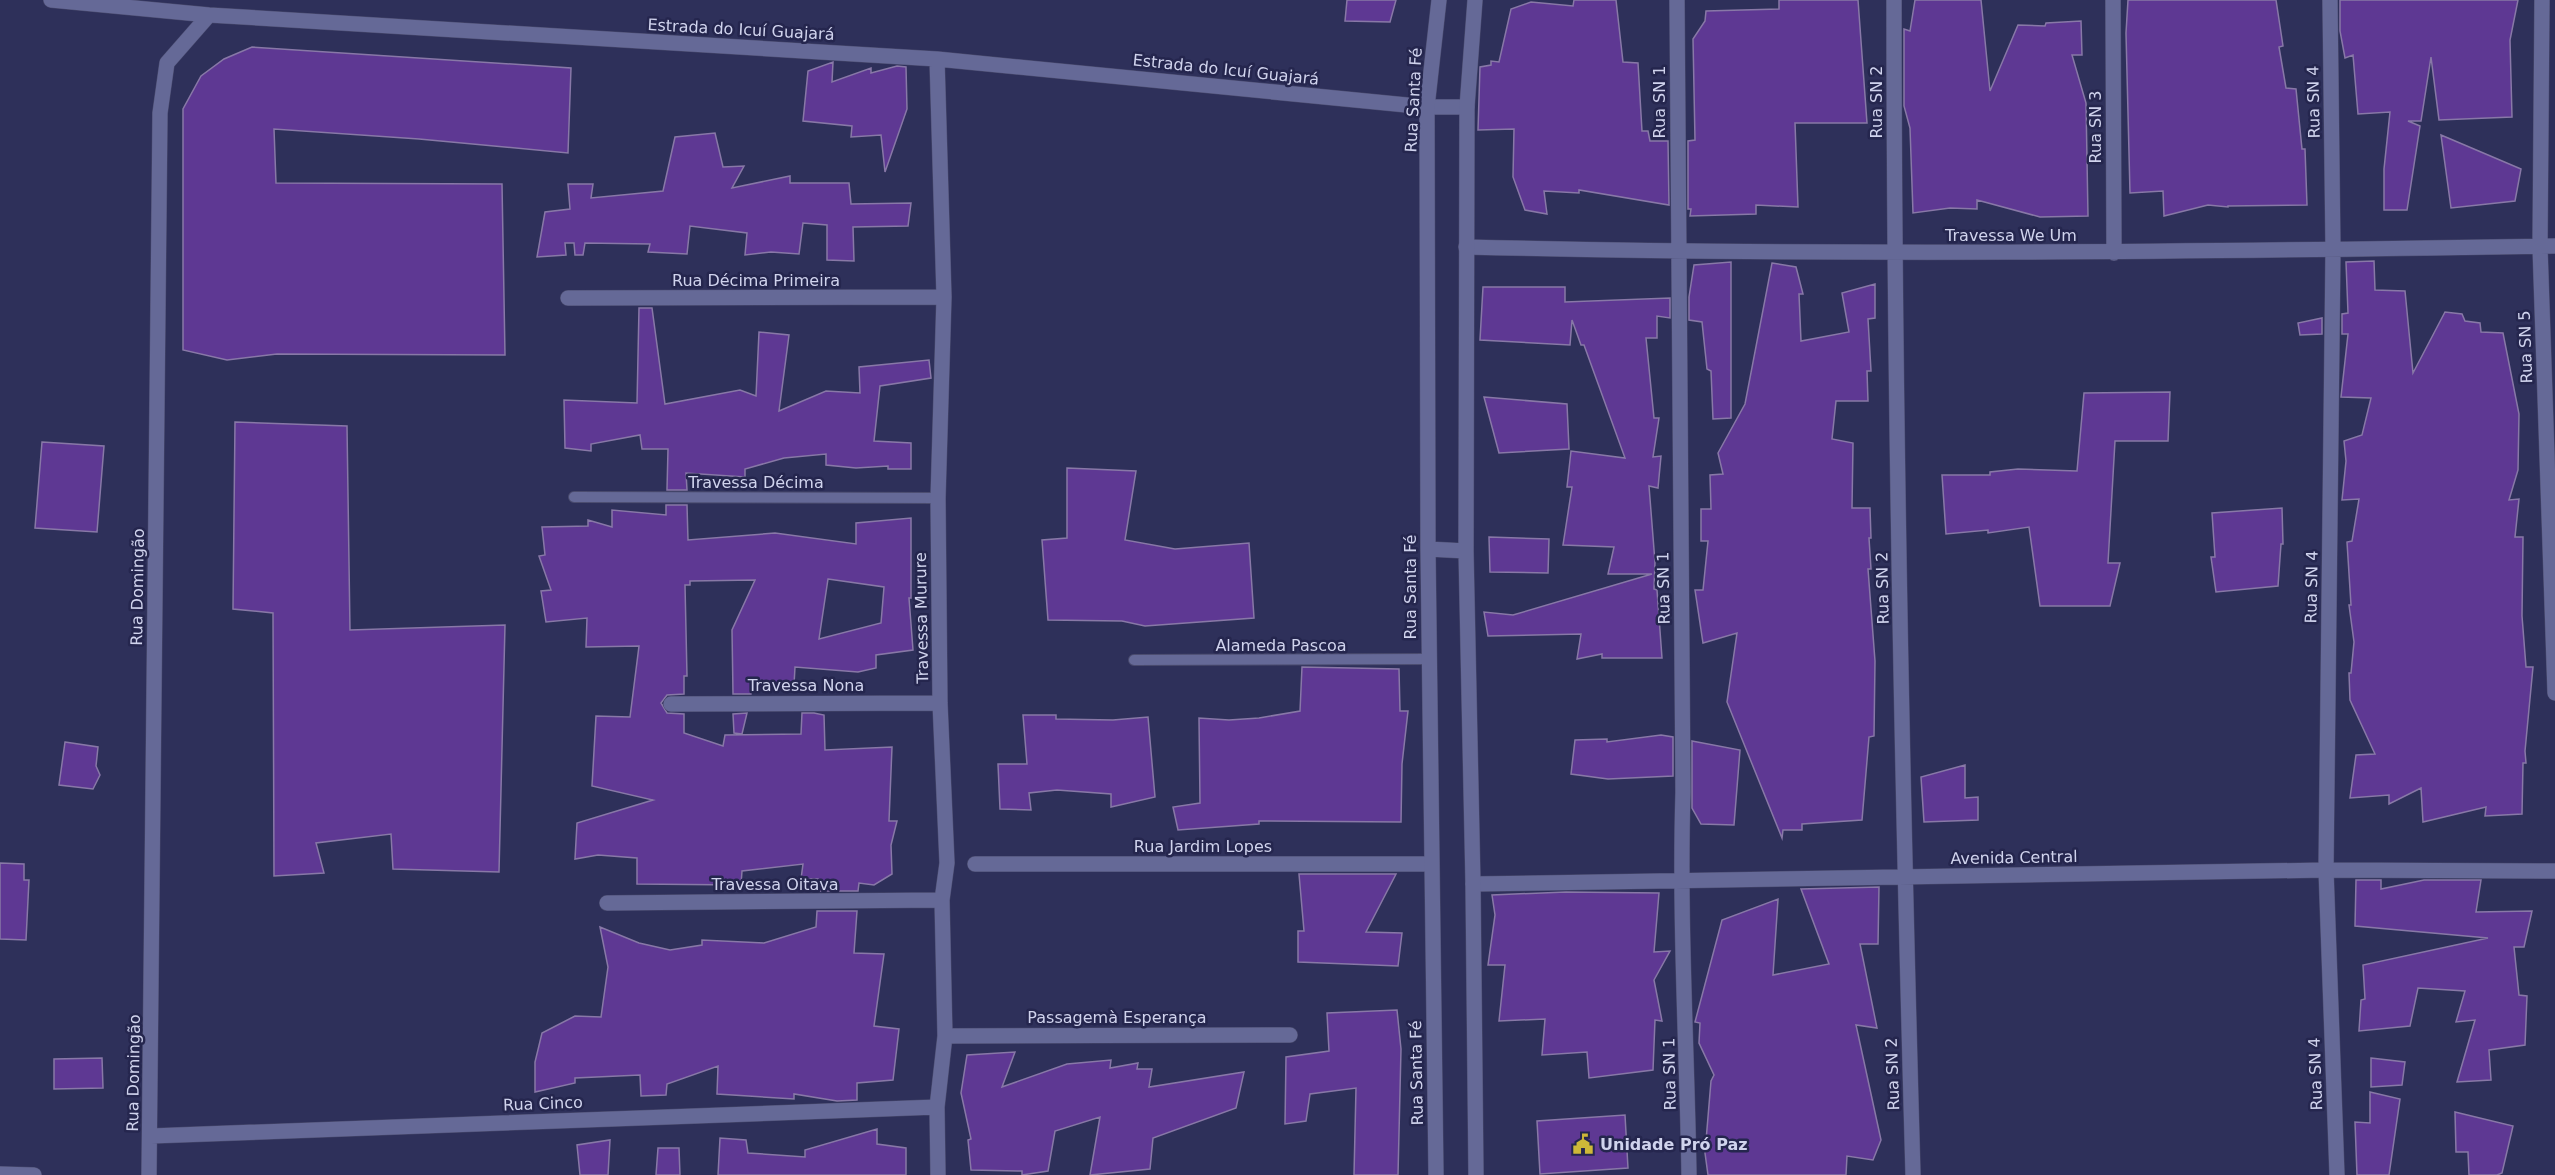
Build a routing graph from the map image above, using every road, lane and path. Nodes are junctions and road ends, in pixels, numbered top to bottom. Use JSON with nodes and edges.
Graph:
{"nodes":[{"id":1,"x":51,"y":0,"type":"edge"},
{"id":2,"x":1439,"y":0,"type":"edge"},
{"id":3,"x":1474,"y":0,"type":"edge"},
{"id":4,"x":1677,"y":0,"type":"edge"},
{"id":5,"x":1894,"y":0,"type":"edge"},
{"id":6,"x":2113,"y":0,"type":"edge"},
{"id":7,"x":2330,"y":0,"type":"edge"},
{"id":8,"x":2542,"y":0,"type":"edge"},
{"id":9,"x":209,"y":15,"type":"junction"},
{"id":10,"x":937,"y":59,"type":"junction"},
{"id":11,"x":1427,"y":107,"type":"junction"},
{"id":12,"x":1467,"y":107,"type":"junction"},
{"id":13,"x":2547,"y":246,"type":"edge"},
{"id":14,"x":1466,"y":247,"type":"junction"},
{"id":15,"x":2333,"y":250,"type":"junction"},
{"id":16,"x":1678,"y":252,"type":"junction"},
{"id":17,"x":1894,"y":253,"type":"junction"},
{"id":18,"x":2114,"y":253,"type":"junction"},
{"id":19,"x":944,"y":297,"type":"junction"},
{"id":20,"x":568,"y":298,"type":"dead end"},
{"id":21,"x":574,"y":497,"type":"dead end"},
{"id":22,"x":938,"y":498,"type":"junction"},
{"id":23,"x":1428,"y":549,"type":"junction"},
{"id":24,"x":1466,"y":551,"type":"junction"},
{"id":25,"x":1429,"y":659,"type":"junction"},
{"id":26,"x":1134,"y":660,"type":"dead end"},
{"id":27,"x":2555,"y":693,"type":"edge"},
{"id":28,"x":940,"y":703,"type":"junction"},
{"id":29,"x":671,"y":704,"type":"dead end"},
{"id":30,"x":975,"y":864,"type":"dead end"},
{"id":31,"x":1431,"y":864,"type":"junction"},
{"id":32,"x":2326,"y":870,"type":"junction"},
{"id":33,"x":2555,"y":871,"type":"edge"},
{"id":34,"x":1904,"y":877,"type":"junction"},
{"id":35,"x":1680,"y":882,"type":"junction"},
{"id":36,"x":1473,"y":884,"type":"junction"},
{"id":37,"x":942,"y":900,"type":"junction"},
{"id":38,"x":607,"y":903,"type":"dead end"},
{"id":39,"x":1290,"y":1035,"type":"dead end"},
{"id":40,"x":945,"y":1036,"type":"junction"},
{"id":41,"x":937,"y":1107,"type":"junction"},
{"id":42,"x":151,"y":1136,"type":"junction"},
{"id":43,"x":0,"y":1174,"type":"edge"},
{"id":44,"x":34,"y":1175,"type":"edge"},
{"id":45,"x":149,"y":1175,"type":"edge"},
{"id":46,"x":938,"y":1175,"type":"edge"},
{"id":47,"x":1436,"y":1175,"type":"edge"},
{"id":48,"x":1476,"y":1175,"type":"edge"},
{"id":49,"x":1689,"y":1175,"type":"edge"},
{"id":50,"x":1913,"y":1175,"type":"edge"},
{"id":51,"x":2337,"y":1175,"type":"edge"}],
"edges":[{"from":1,"to":9,"type":"street","name":"Estrada do Icuí Guajará"},
{"from":2,"to":11,"type":"street","name":"Rua Santa Fé"},
{"from":3,"to":12,"type":"street"},
{"from":4,"to":16,"type":"street","name":"Rua SN 1"},
{"from":5,"to":17,"type":"street","name":"Rua SN 2"},
{"from":6,"to":18,"type":"street","name":"Rua SN 3"},
{"from":7,"to":15,"type":"street","name":"Rua SN 4"},
{"from":8,"to":13,"type":"street","name":"Rua SN 5"},
{"from":9,"to":10,"type":"street","name":"Estrada do Icuí Guajará"},
{"from":9,"to":42,"type":"street","name":"Rua Domingão"},
{"from":10,"to":11,"type":"street","name":"Estrada do Icuí Guajará"},
{"from":10,"to":19,"type":"street","name":"Travessa Murure"},
{"from":11,"to":12,"type":"street","name":"Estrada do Icuí Guajará"},
{"from":11,"to":23,"type":"street","name":"Rua Santa Fé"},
{"from":12,"to":14,"type":"street"},
{"from":13,"to":15,"type":"street","name":"Travessa We Um"},
{"from":13,"to":27,"type":"street","name":"Rua SN 5"},
{"from":14,"to":16,"type":"street","name":"Travessa We Um"},
{"from":14,"to":24,"type":"street"},
{"from":15,"to":18,"type":"street","name":"Travessa We Um"},
{"from":15,"to":32,"type":"street","name":"Rua SN 4"},
{"from":16,"to":17,"type":"street","name":"Travessa We Um"},
{"from":16,"to":35,"type":"street","name":"Rua SN 1"},
{"from":17,"to":18,"type":"street","name":"Travessa We Um"},
{"from":17,"to":34,"type":"street","name":"Rua SN 2"},
{"from":19,"to":20,"type":"street","name":"Rua Décima Primeira"},
{"from":19,"to":22,"type":"street","name":"Travessa Murure"},
{"from":21,"to":22,"type":"lane","name":"Travessa Décima"},
{"from":22,"to":28,"type":"street","name":"Travessa Murure"},
{"from":23,"to":24,"type":"street"},
{"from":23,"to":25,"type":"street","name":"Rua Santa Fé"},
{"from":24,"to":36,"type":"street"},
{"from":25,"to":26,"type":"lane","name":"Alameda Pascoa"},
{"from":25,"to":31,"type":"street","name":"Rua Santa Fé"},
{"from":28,"to":29,"type":"street","name":"Travessa Nona"},
{"from":28,"to":37,"type":"street","name":"Travessa Murure"},
{"from":30,"to":31,"type":"street","name":"Rua Jardim Lopes"},
{"from":31,"to":47,"type":"street","name":"Rua Santa Fé"},
{"from":32,"to":33,"type":"street","name":"Avenida Central"},
{"from":32,"to":34,"type":"street","name":"Avenida Central"},
{"from":32,"to":51,"type":"street","name":"Rua SN 4"},
{"from":34,"to":35,"type":"street","name":"Avenida Central"},
{"from":34,"to":50,"type":"street","name":"Rua SN 2"},
{"from":35,"to":36,"type":"street","name":"Avenida Central"},
{"from":35,"to":49,"type":"street","name":"Rua SN 1"},
{"from":36,"to":48,"type":"street"},
{"from":37,"to":38,"type":"street","name":"Travessa Oitava"},
{"from":37,"to":40,"type":"street","name":"Travessa Murure"},
{"from":39,"to":40,"type":"street","name":"Passagemà Esperança"},
{"from":40,"to":41,"type":"street","name":"Travessa Murure"},
{"from":41,"to":42,"type":"street","name":"Rua Cinco"},
{"from":41,"to":46,"type":"street","name":"Travessa Murure"},
{"from":42,"to":45,"type":"street","name":"Rua Domingão"},
{"from":43,"to":44,"type":"street"}]}
